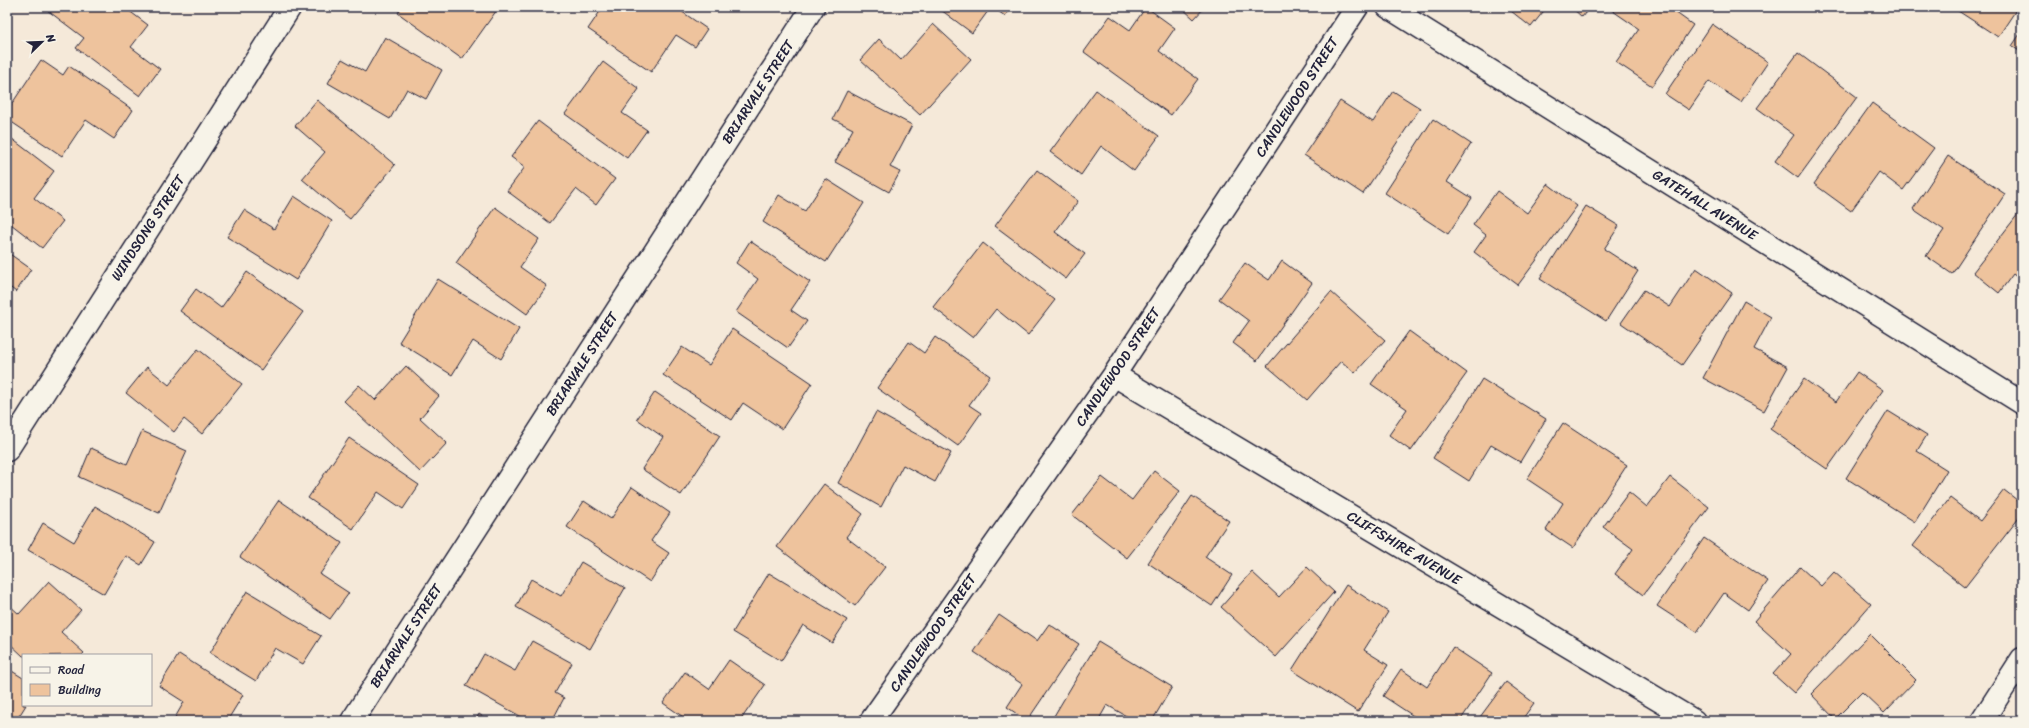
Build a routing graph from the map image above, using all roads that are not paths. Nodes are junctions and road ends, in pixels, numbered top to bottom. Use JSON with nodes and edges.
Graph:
{"nodes":[{"id":1,"x":290,"y":7,"type":"edge"},
{"id":2,"x":813,"y":7,"type":"edge"},
{"id":3,"x":1357,"y":7,"type":"edge"},
{"id":4,"x":1388,"y":7,"type":"edge"},
{"id":5,"x":1114,"y":375,"type":"junction"},
{"id":6,"x":2022,"y":403,"type":"edge"},
{"id":7,"x":7,"y":450,"type":"edge"},
{"id":8,"x":2022,"y":659,"type":"edge"},
{"id":9,"x":1665,"y":714,"type":"edge"},
{"id":10,"x":352,"y":721,"type":"edge"},
{"id":11,"x":871,"y":721,"type":"edge"},
{"id":12,"x":1694,"y":721,"type":"edge"},
{"id":13,"x":1982,"y":721,"type":"edge"}],
"edges":[{"from":1,"to":7,"type":"street","name":"WINDSONG STREET"},
{"from":2,"to":10,"type":"street","name":"BRIARVALE STREET"},
{"from":3,"to":5,"type":"street","name":"CANDLEWOOD STREET"},
{"from":4,"to":6,"type":"street","name":"GATEHALL AVENUE"},
{"from":5,"to":9,"type":"street","name":"CLIFFSHIRE AVENUE"},
{"from":5,"to":11,"type":"street","name":"CANDLEWOOD STREET"},
{"from":8,"to":13,"type":"street"},
{"from":9,"to":12,"type":"street","name":"CLIFFSHIRE AVENUE"}]}
